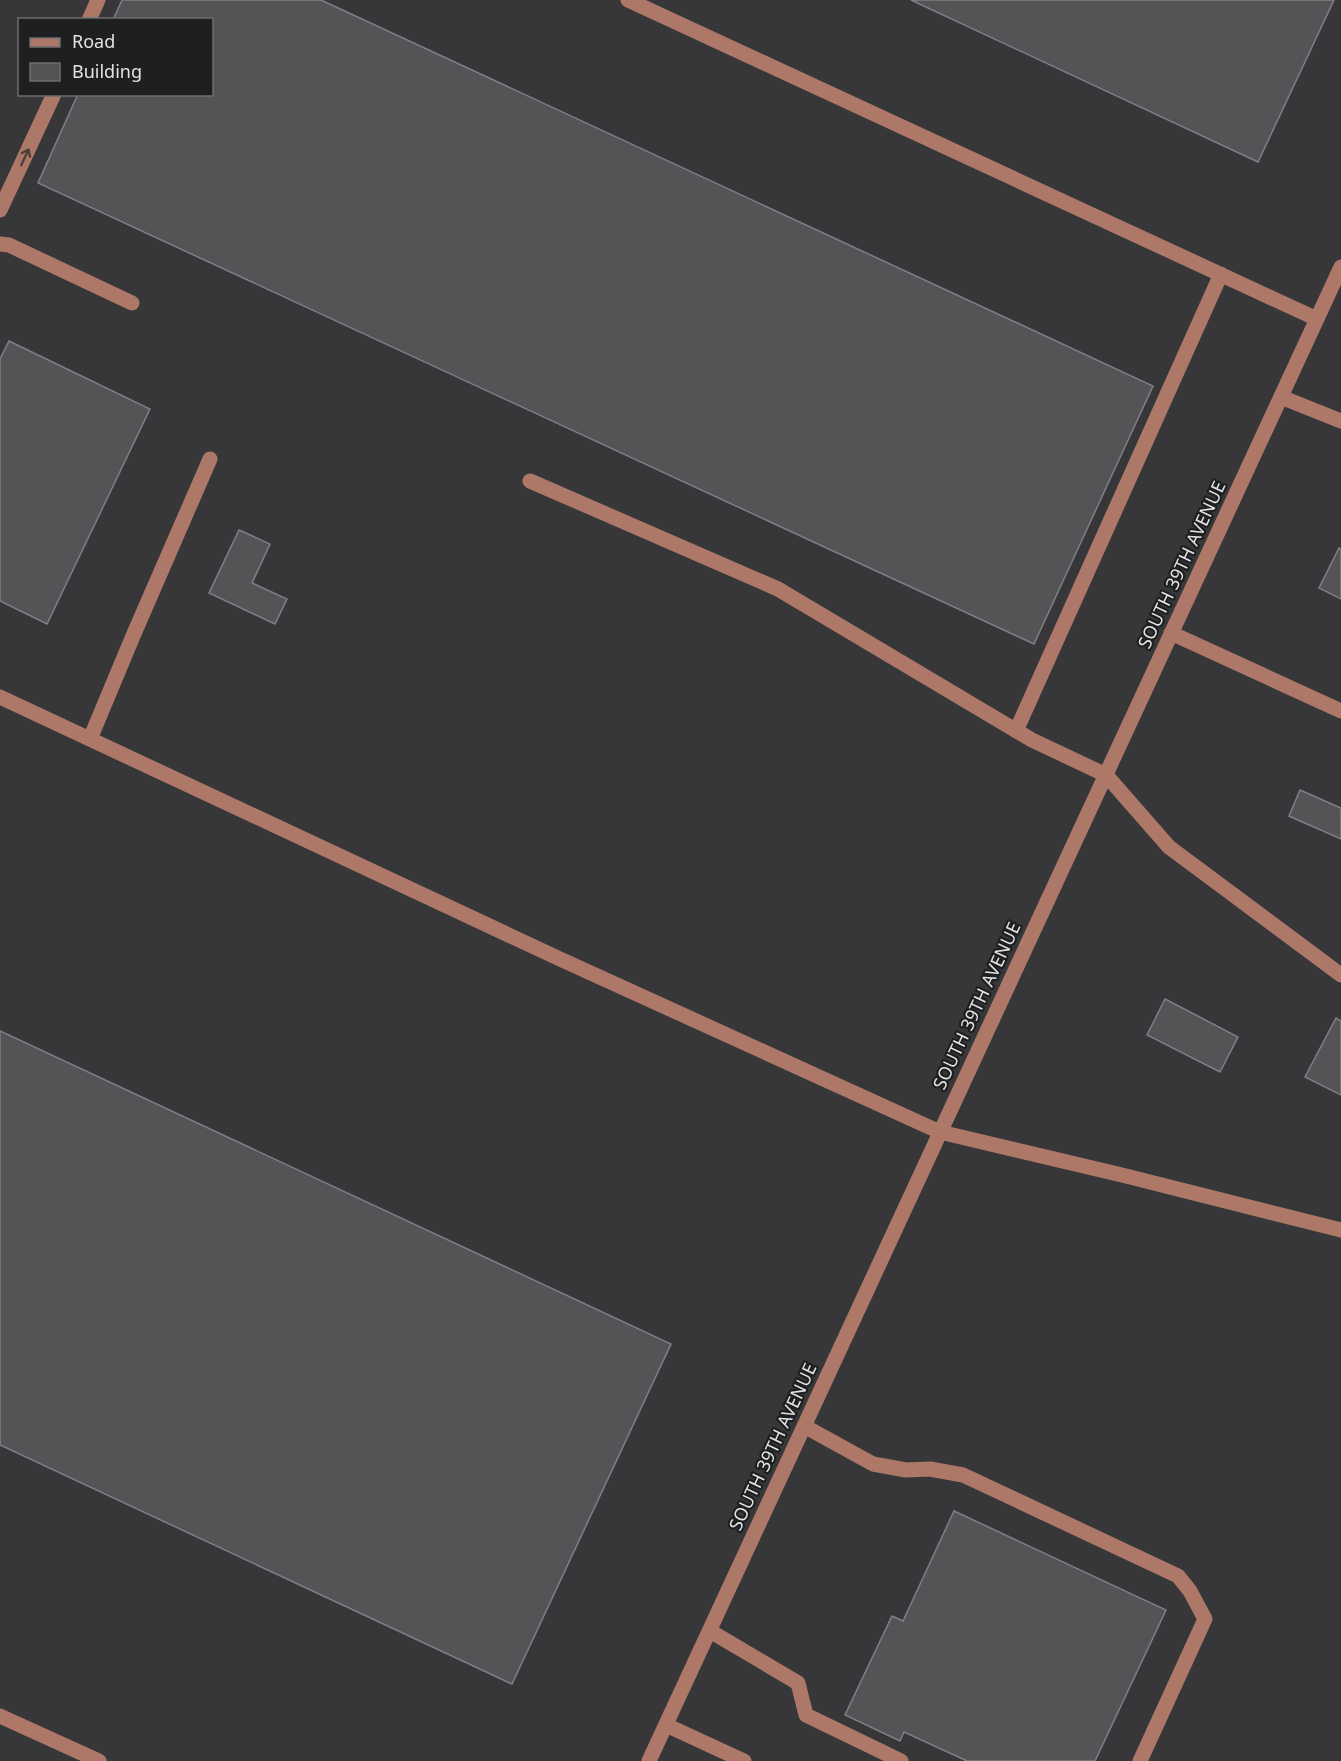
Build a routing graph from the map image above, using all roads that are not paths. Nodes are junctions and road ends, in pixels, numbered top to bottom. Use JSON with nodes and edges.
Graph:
{"nodes":[{"id":1,"x":98,"y":0,"type":"edge"},
{"id":2,"x":628,"y":0,"type":"edge"},
{"id":3,"x":90,"y":18,"type":"edge"},
{"id":4,"x":53,"y":96,"type":"edge"},
{"id":5,"x":0,"y":210,"type":"edge"},
{"id":6,"x":0,"y":244,"type":"edge"},
{"id":7,"x":1341,"y":267,"type":"edge"},
{"id":8,"x":1221,"y":274,"type":"junction"},
{"id":9,"x":132,"y":303,"type":"dead end"},
{"id":10,"x":1317,"y":319,"type":"junction"},
{"id":11,"x":1281,"y":397,"type":"junction"},
{"id":12,"x":1341,"y":422,"type":"edge"},
{"id":13,"x":210,"y":459,"type":"dead end"},
{"id":14,"x":530,"y":481,"type":"dead end"},
{"id":15,"x":1171,"y":633,"type":"junction"},
{"id":16,"x":0,"y":697,"type":"edge"},
{"id":17,"x":1341,"y":711,"type":"edge"},
{"id":18,"x":1016,"y":731,"type":"junction"},
{"id":19,"x":90,"y":739,"type":"junction"},
{"id":20,"x":1106,"y":775,"type":"junction"},
{"id":21,"x":1341,"y":975,"type":"edge"},
{"id":22,"x":940,"y":1132,"type":"junction"},
{"id":23,"x":1341,"y":1230,"type":"edge"},
{"id":24,"x":804,"y":1426,"type":"junction"},
{"id":25,"x":710,"y":1631,"type":"junction"},
{"id":26,"x":0,"y":1716,"type":"edge"},
{"id":27,"x":666,"y":1725,"type":"junction"},
{"id":28,"x":99,"y":1761,"type":"edge"},
{"id":29,"x":649,"y":1761,"type":"edge"},
{"id":30,"x":744,"y":1761,"type":"edge"},
{"id":31,"x":901,"y":1761,"type":"edge"},
{"id":32,"x":1140,"y":1761,"type":"edge"}],
"edges":[{"from":1,"to":3,"type":"street"},
{"from":2,"to":8,"type":"street"},
{"from":5,"to":4,"type":"street","one_way":true},
{"from":6,"to":9,"type":"street"},
{"from":7,"to":10,"type":"street","name":"SOUTH 39TH AVENUE"},
{"from":8,"to":10,"type":"street"},
{"from":8,"to":18,"type":"street"},
{"from":10,"to":11,"type":"street","name":"SOUTH 39TH AVENUE"},
{"from":11,"to":12,"type":"street"},
{"from":11,"to":15,"type":"street","name":"SOUTH 39TH AVENUE"},
{"from":13,"to":19,"type":"street"},
{"from":14,"to":18,"type":"street"},
{"from":15,"to":17,"type":"street"},
{"from":15,"to":20,"type":"street","name":"SOUTH 39TH AVENUE"},
{"from":16,"to":19,"type":"street"},
{"from":18,"to":20,"type":"street"},
{"from":19,"to":22,"type":"street"},
{"from":20,"to":21,"type":"street"},
{"from":20,"to":22,"type":"street","name":"SOUTH 39TH AVENUE"},
{"from":22,"to":23,"type":"street"},
{"from":22,"to":24,"type":"street","name":"SOUTH 39TH AVENUE"},
{"from":24,"to":25,"type":"street","name":"SOUTH 39TH AVENUE"},
{"from":24,"to":32,"type":"street"},
{"from":25,"to":27,"type":"street","name":"SOUTH 39TH AVENUE"},
{"from":25,"to":31,"type":"street"},
{"from":26,"to":28,"type":"street"},
{"from":27,"to":29,"type":"street","name":"SOUTH 39TH AVENUE"},
{"from":27,"to":30,"type":"street"}]}
